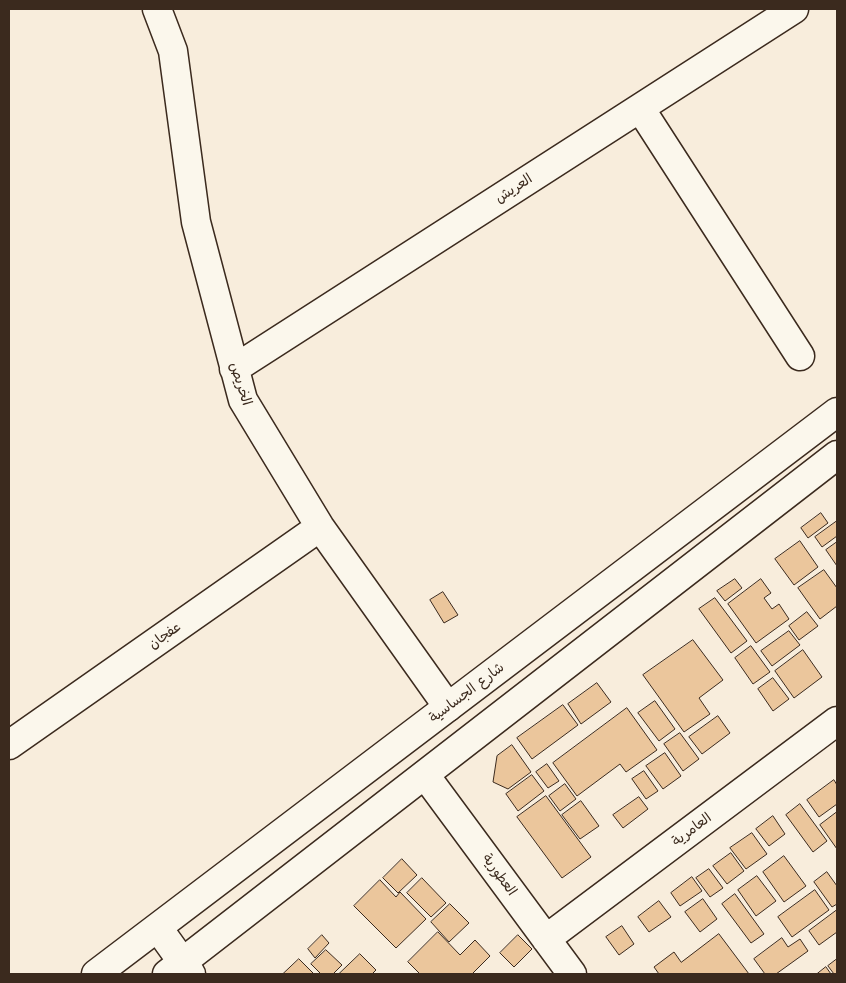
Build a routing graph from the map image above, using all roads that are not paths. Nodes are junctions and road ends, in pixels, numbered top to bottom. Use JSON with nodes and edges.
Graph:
{"nodes":[{"id":1,"x":156,"y":9,"type":"edge"},
{"id":2,"x":794,"y":9,"type":"edge"},
{"id":3,"x":640,"y":108,"type":"junction"},
{"id":4,"x":800,"y":356,"type":"dead end"},
{"id":5,"x":234,"y":369,"type":"junction"},
{"id":6,"x":837,"y":412,"type":"edge"},
{"id":7,"x":837,"y":455,"type":"edge"},
{"id":8,"x":320,"y":527,"type":"junction"},
{"id":9,"x":448,"y":707,"type":"junction"},
{"id":10,"x":837,"y":721,"type":"edge"},
{"id":11,"x":9,"y":745,"type":"edge"},
{"id":12,"x":425,"y":775,"type":"junction"},
{"id":13,"x":158,"y":928,"type":"junction"},
{"id":14,"x":546,"y":939,"type":"junction"},
{"id":15,"x":180,"y":970,"type":"edge"},
{"id":16,"x":96,"y":974,"type":"edge"},
{"id":17,"x":572,"y":974,"type":"edge"}],
"edges":[{"from":1,"to":5,"type":"street","name":"الخريص"},
{"from":2,"to":3,"type":"street","name":"العريش"},
{"from":3,"to":4,"type":"street"},
{"from":3,"to":5,"type":"street","name":"العريش"},
{"from":5,"to":8,"type":"street","name":"الخريص"},
{"from":6,"to":9,"type":"street","name":"شارع الجساسية"},
{"from":7,"to":12,"type":"street"},
{"from":8,"to":9,"type":"street","name":"الخريص"},
{"from":8,"to":11,"type":"street","name":"عفجان"},
{"from":9,"to":13,"type":"street","name":"شارع الجساسية"},
{"from":10,"to":14,"type":"street","name":"العامرية"},
{"from":12,"to":14,"type":"street","name":"العطورية"},
{"from":12,"to":15,"type":"street"},
{"from":13,"to":15,"type":"street"},
{"from":13,"to":16,"type":"street","name":"شارع الجساسية"},
{"from":14,"to":17,"type":"street","name":"العطورية"}]}
